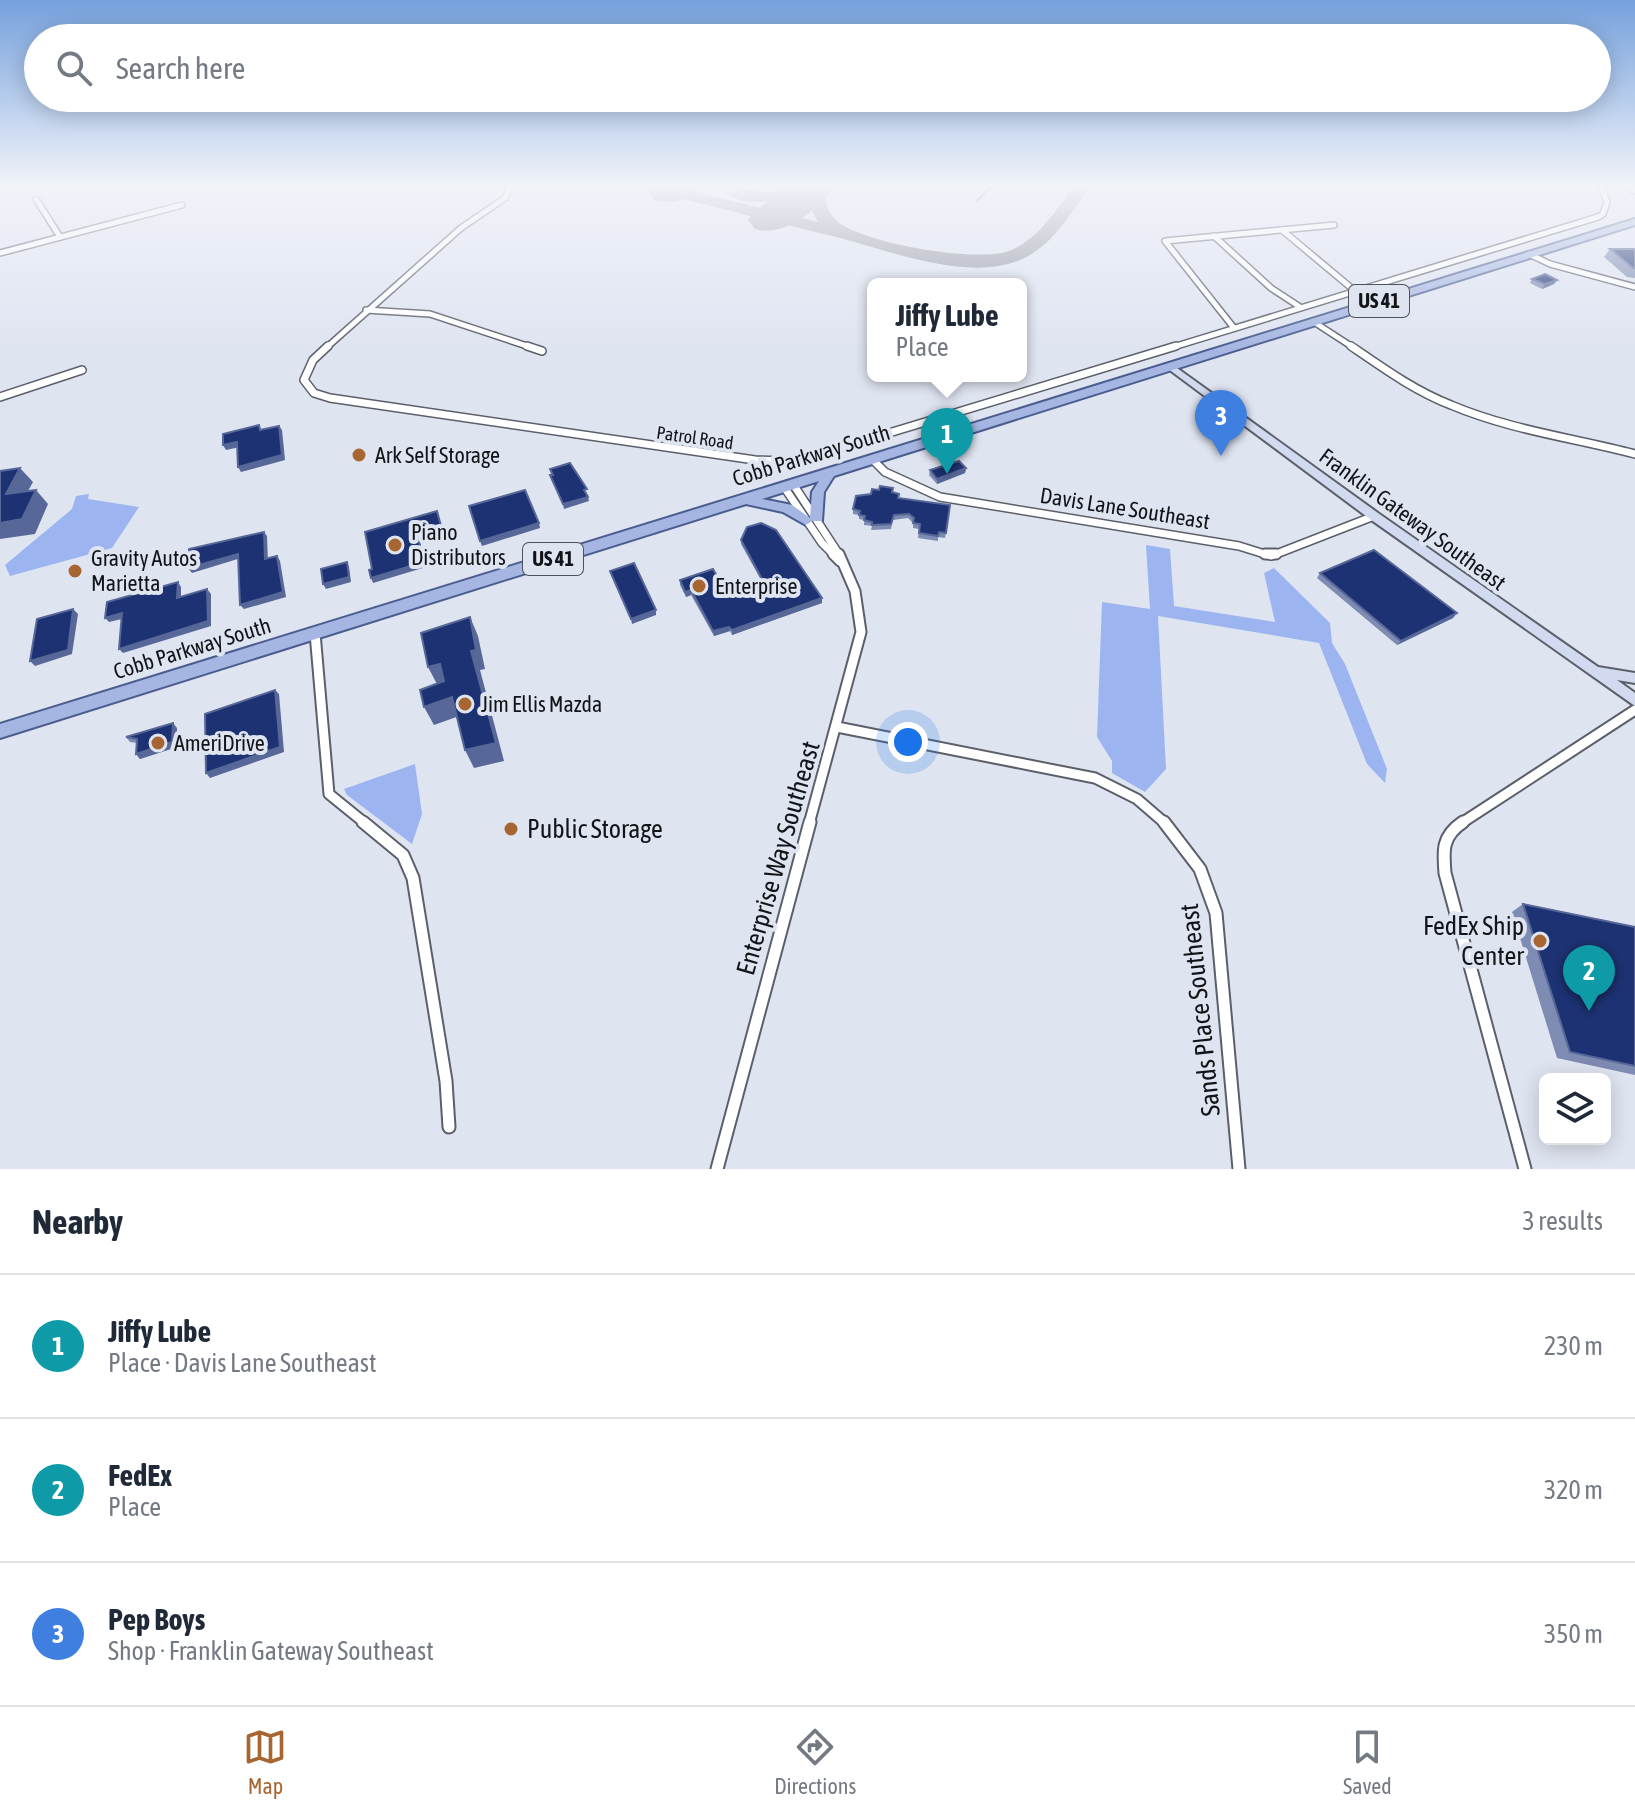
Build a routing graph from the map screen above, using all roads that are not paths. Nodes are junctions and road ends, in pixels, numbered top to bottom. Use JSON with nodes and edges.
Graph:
{"nodes":[{"id":1,"x":47,"y":241,"type":"edge"},
{"id":2,"x":446,"y":241,"type":"edge"},
{"id":3,"x":1169,"y":241,"type":"edge"},
{"id":4,"x":1219,"y":241,"type":"edge"},
{"id":5,"x":1295,"y":241,"type":"edge"},
{"id":6,"x":1521,"y":241,"type":"edge"},
{"id":7,"x":1572,"y":241,"type":"edge"},
{"id":8,"x":0,"y":253,"type":"edge"},
{"id":9,"x":1529,"y":254,"type":"junction"},
{"id":10,"x":1635,"y":287,"type":"edge"},
{"id":11,"x":1355,"y":291,"type":"junction"},
{"id":12,"x":1300,"y":307,"type":"junction"},
{"id":13,"x":366,"y":310,"type":"junction"},
{"id":14,"x":1311,"y":322,"type":"junction"},
{"id":15,"x":1234,"y":328,"type":"junction"},
{"id":16,"x":542,"y":351,"type":"dead end"},
{"id":17,"x":1170,"y":366,"type":"junction"},
{"id":18,"x":82,"y":370,"type":"dead end"},
{"id":19,"x":0,"y":397,"type":"edge"},
{"id":20,"x":1635,"y":454,"type":"edge"},
{"id":21,"x":872,"y":459,"type":"junction"},
{"id":22,"x":830,"y":473,"type":"junction"},
{"id":23,"x":788,"y":486,"type":"junction"},
{"id":24,"x":743,"y":500,"type":"junction"},
{"id":25,"x":1374,"y":516,"type":"junction"},
{"id":26,"x":812,"y":520,"type":"junction"},
{"id":27,"x":315,"y":633,"type":"junction"},
{"id":28,"x":1591,"y":670,"type":"junction"},
{"id":29,"x":1635,"y":678,"type":"edge"},
{"id":30,"x":1635,"y":700,"type":"edge"},
{"id":31,"x":1635,"y":710,"type":"edge"},
{"id":32,"x":837,"y":727,"type":"junction"},
{"id":33,"x":0,"y":731,"type":"edge"},
{"id":34,"x":449,"y":1127,"type":"dead end"},
{"id":35,"x":717,"y":1169,"type":"edge"},
{"id":36,"x":1239,"y":1169,"type":"edge"},
{"id":37,"x":1525,"y":1169,"type":"edge"}],
"edges":[{"from":1,"to":8,"type":"street"},
{"from":2,"to":13,"type":"street","name":"Patrol Road"},
{"from":3,"to":15,"type":"street"},
{"from":4,"to":12,"type":"street"},
{"from":5,"to":11,"type":"street"},
{"from":6,"to":11,"type":"street","name":"Patrol Road"},
{"from":7,"to":9,"type":"main road","name":"Cobb Parkway South","number":"US 41"},
{"from":9,"to":10,"type":"street"},
{"from":9,"to":14,"type":"main road","name":"Cobb Parkway South","number":"US 41"},
{"from":11,"to":12,"type":"street","name":"Patrol Road"},
{"from":12,"to":15,"type":"street","name":"Patrol Road"},
{"from":13,"to":15,"type":"street","name":"Patrol Road"},
{"from":13,"to":16,"type":"street"},
{"from":14,"to":17,"type":"main road","name":"Cobb Parkway South","number":"US 41"},
{"from":14,"to":20,"type":"street"},
{"from":17,"to":21,"type":"main road","name":"Cobb Parkway South","number":"US 41"},
{"from":17,"to":25,"type":"street","name":"Franklin Gateway Southeast"},
{"from":18,"to":19,"type":"street"},
{"from":21,"to":22,"type":"main road","name":"Cobb Parkway South","number":"US 41"},
{"from":21,"to":25,"type":"street","name":"Davis Lane Southeast"},
{"from":22,"to":23,"type":"main road","name":"Cobb Parkway South","number":"US 41"},
{"from":22,"to":26,"type":"main road"},
{"from":23,"to":24,"type":"main road","name":"Cobb Parkway South","number":"US 41"},
{"from":23,"to":26,"type":"street","name":"Enterprise Way Southeast"},
{"from":24,"to":26,"type":"main road"},
{"from":24,"to":27,"type":"main road","name":"Cobb Parkway South","number":"US 41"},
{"from":25,"to":28,"type":"street","name":"Franklin Gateway Southeast"},
{"from":26,"to":32,"type":"street","name":"Enterprise Way Southeast"},
{"from":27,"to":33,"type":"main road","name":"Cobb Parkway South","number":"US 41"},
{"from":27,"to":34,"type":"street"},
{"from":28,"to":29,"type":"street"},
{"from":28,"to":30,"type":"street","name":"Franklin Gateway Southeast"},
{"from":31,"to":37,"type":"street"},
{"from":32,"to":35,"type":"street","name":"Enterprise Way Southeast"},
{"from":32,"to":36,"type":"street","name":"Sands Place Southeast"}]}
